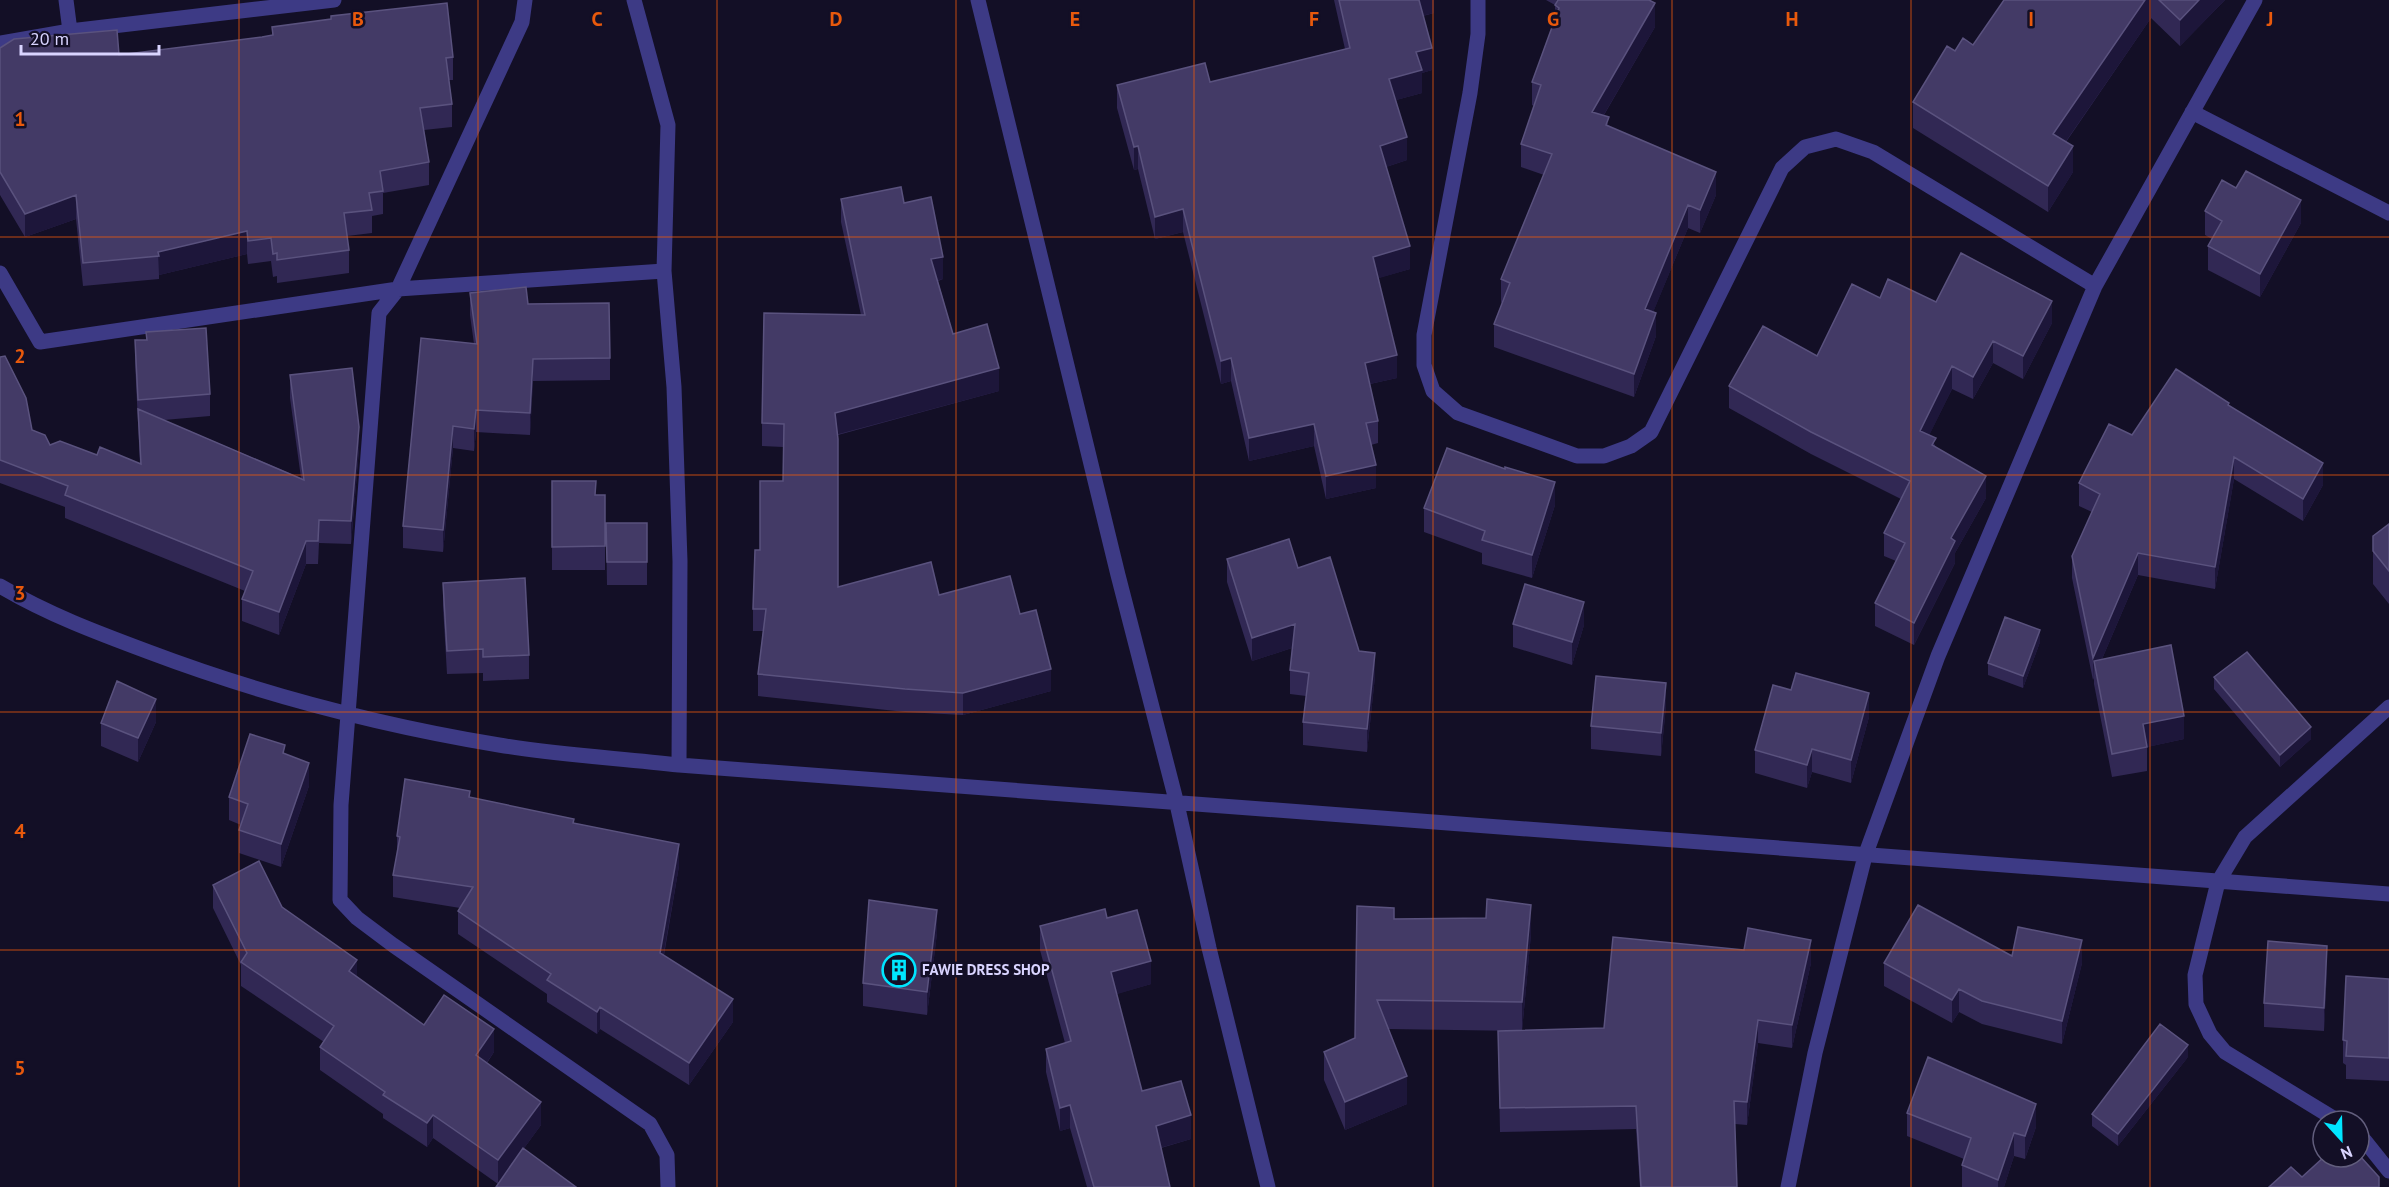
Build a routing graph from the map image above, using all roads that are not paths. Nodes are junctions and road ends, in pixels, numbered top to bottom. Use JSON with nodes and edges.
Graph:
{"nodes":[{"id":1,"x":66,"y":0,"type":"edge"},
{"id":2,"x":334,"y":0,"type":"edge"},
{"id":3,"x":525,"y":0,"type":"edge"},
{"id":4,"x":633,"y":0,"type":"edge"},
{"id":5,"x":978,"y":0,"type":"edge"},
{"id":6,"x":1478,"y":0,"type":"edge"},
{"id":7,"x":2255,"y":0,"type":"edge"},
{"id":8,"x":69,"y":31,"type":"junction"},
{"id":9,"x":0,"y":43,"type":"edge"},
{"id":10,"x":2192,"y":112,"type":"junction"},
{"id":11,"x":2389,"y":213,"type":"edge"},
{"id":12,"x":664,"y":271,"type":"junction"},
{"id":13,"x":0,"y":273,"type":"edge"},
{"id":14,"x":2095,"y":286,"type":"junction"},
{"id":15,"x":398,"y":289,"type":"junction"},
{"id":16,"x":0,"y":586,"type":"edge"},
{"id":17,"x":2389,"y":708,"type":"edge"},
{"id":18,"x":350,"y":716,"type":"junction"},
{"id":19,"x":679,"y":765,"type":"junction"},
{"id":20,"x":1176,"y":804,"type":"junction"},
{"id":21,"x":1865,"y":856,"type":"junction"},
{"id":22,"x":2218,"y":882,"type":"junction"},
{"id":23,"x":2389,"y":894,"type":"edge"},
{"id":24,"x":2318,"y":1109,"type":"edge"},
{"id":25,"x":2371,"y":1148,"type":"edge"},
{"id":26,"x":2389,"y":1171,"type":"edge"},
{"id":27,"x":668,"y":1187,"type":"edge"},
{"id":28,"x":1268,"y":1187,"type":"edge"},
{"id":29,"x":1788,"y":1187,"type":"edge"}],
"edges":[{"from":1,"to":8,"type":"street"},
{"from":2,"to":8,"type":"street"},
{"from":3,"to":15,"type":"street"},
{"from":4,"to":12,"type":"street"},
{"from":5,"to":20,"type":"street"},
{"from":6,"to":14,"type":"street"},
{"from":7,"to":10,"type":"street"},
{"from":8,"to":9,"type":"street"},
{"from":10,"to":11,"type":"street"},
{"from":10,"to":14,"type":"street"},
{"from":12,"to":15,"type":"street"},
{"from":12,"to":19,"type":"street"},
{"from":13,"to":15,"type":"street"},
{"from":14,"to":21,"type":"street"},
{"from":15,"to":18,"type":"street"},
{"from":16,"to":18,"type":"street"},
{"from":17,"to":22,"type":"street"},
{"from":18,"to":19,"type":"street"},
{"from":18,"to":27,"type":"street"},
{"from":19,"to":20,"type":"street"},
{"from":20,"to":21,"type":"street"},
{"from":20,"to":28,"type":"street"},
{"from":21,"to":22,"type":"street"},
{"from":21,"to":29,"type":"street"},
{"from":22,"to":23,"type":"street"},
{"from":22,"to":24,"type":"street"},
{"from":25,"to":26,"type":"street"}]}
